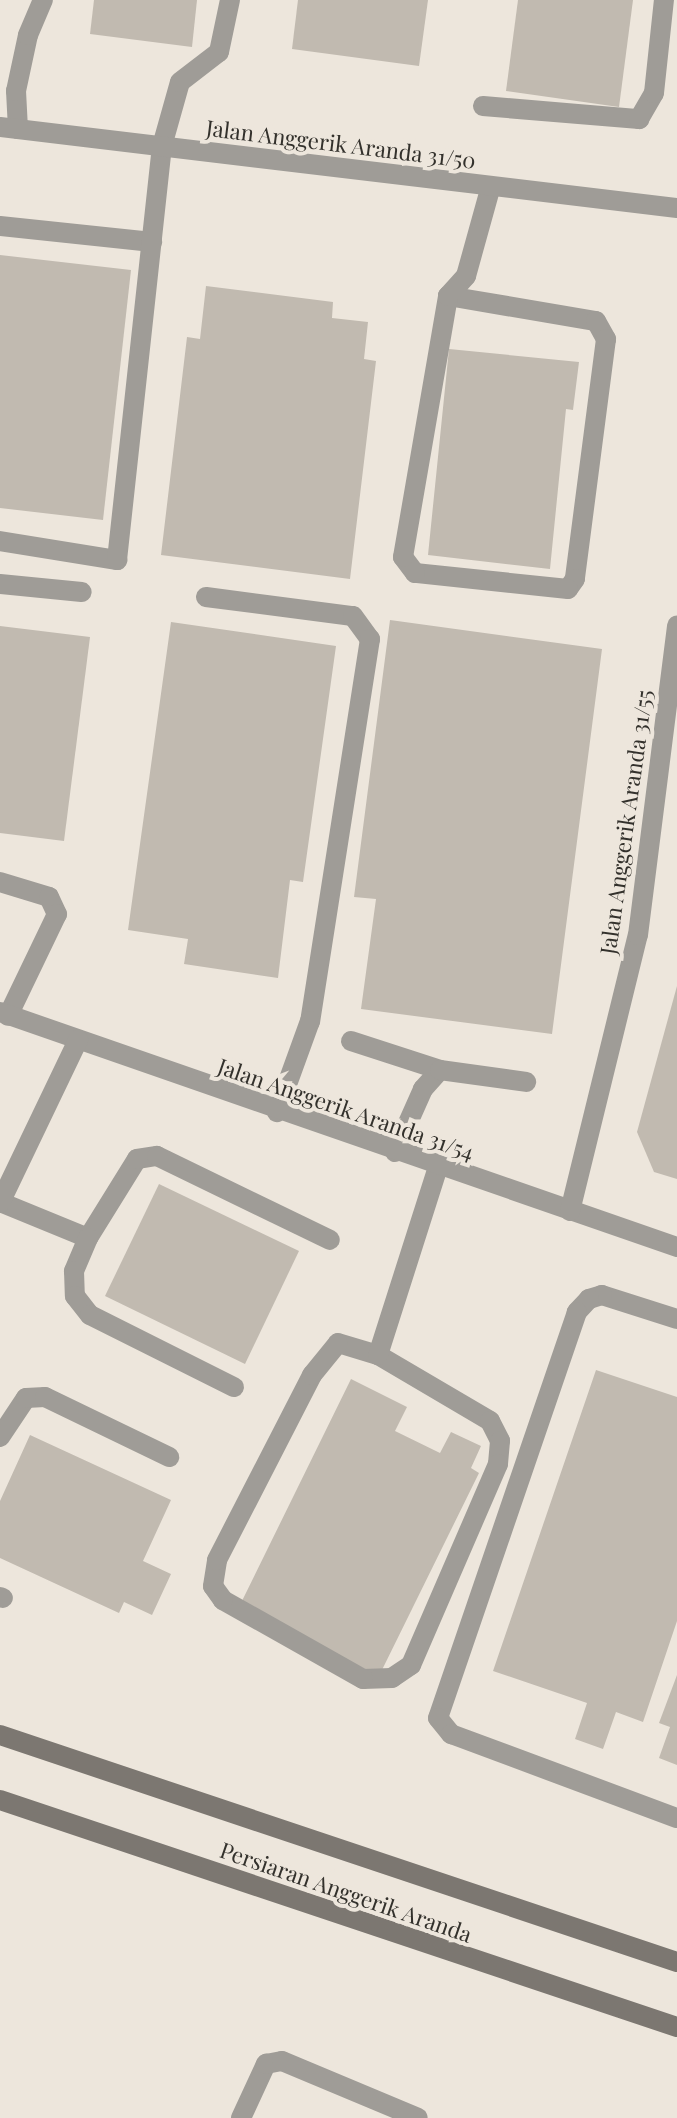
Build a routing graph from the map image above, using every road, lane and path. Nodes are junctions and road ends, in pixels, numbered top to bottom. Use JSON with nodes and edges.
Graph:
{"nodes":[{"id":1,"x":43,"y":0,"type":"edge"},
{"id":2,"x":230,"y":0,"type":"edge"},
{"id":3,"x":664,"y":0,"type":"edge"},
{"id":4,"x":483,"y":106,"type":"dead end"},
{"id":5,"x":9,"y":128,"type":"edge"},
{"id":6,"x":162,"y":146,"type":"junction"},
{"id":7,"x":491,"y":186,"type":"junction"},
{"id":8,"x":677,"y":208,"type":"edge"},
{"id":9,"x":0,"y":226,"type":"edge"},
{"id":10,"x":152,"y":242,"type":"junction"},
{"id":11,"x":448,"y":296,"type":"junction"},
{"id":12,"x":0,"y":541,"type":"edge"},
{"id":13,"x":0,"y":584,"type":"edge"},
{"id":14,"x":82,"y":592,"type":"dead end"},
{"id":15,"x":206,"y":597,"type":"dead end"},
{"id":16,"x":677,"y":625,"type":"edge"},
{"id":17,"x":676,"y":648,"type":"edge"},
{"id":18,"x":670,"y":730,"type":"edge"},
{"id":19,"x":0,"y":882,"type":"edge"},
{"id":20,"x":4,"y":1014,"type":"edge"},
{"id":21,"x":78,"y":1040,"type":"junction"},
{"id":22,"x":351,"y":1041,"type":"dead end"},
{"id":23,"x":440,"y":1070,"type":"junction"},
{"id":24,"x":526,"y":1082,"type":"dead end"},
{"id":25,"x":277,"y":1112,"type":"junction"},
{"id":26,"x":395,"y":1152,"type":"junction"},
{"id":27,"x":438,"y":1167,"type":"junction"},
{"id":28,"x":0,"y":1203,"type":"edge"},
{"id":29,"x":570,"y":1211,"type":"junction"},
{"id":30,"x":88,"y":1238,"type":"junction"},
{"id":31,"x":330,"y":1240,"type":"dead end"},
{"id":32,"x":677,"y":1247,"type":"edge"},
{"id":33,"x":677,"y":1319,"type":"edge"},
{"id":34,"x":378,"y":1355,"type":"junction"},
{"id":35,"x":234,"y":1387,"type":"dead end"},
{"id":36,"x":0,"y":1437,"type":"edge"},
{"id":37,"x":169,"y":1457,"type":"dead end"},
{"id":38,"x":0,"y":1735,"type":"edge"},
{"id":39,"x":0,"y":1800,"type":"edge"},
{"id":40,"x":677,"y":1818,"type":"edge"},
{"id":41,"x":677,"y":1962,"type":"edge"},
{"id":42,"x":677,"y":2027,"type":"edge"},
{"id":43,"x":241,"y":2118,"type":"edge"},
{"id":44,"x":418,"y":2118,"type":"edge"}],
"edges":[{"from":1,"to":5,"type":"street"},
{"from":2,"to":6,"type":"street"},
{"from":3,"to":4,"type":"street"},
{"from":5,"to":6,"type":"street","name":"Jalan Anggerik Aranda 31/50"},
{"from":6,"to":7,"type":"street","name":"Jalan Anggerik Aranda 31/50"},
{"from":6,"to":10,"type":"street"},
{"from":7,"to":8,"type":"street","name":"Jalan Anggerik Aranda 31/50"},
{"from":7,"to":11,"type":"street"},
{"from":9,"to":10,"type":"street"},
{"from":10,"to":12,"type":"street"},
{"from":11,"to":11,"type":"street"},
{"from":13,"to":14,"type":"street"},
{"from":15,"to":25,"type":"street"},
{"from":16,"to":17,"type":"street","name":"Jalan Anggerik Aranda 31/55"},
{"from":17,"to":18,"type":"street","name":"Jalan Anggerik Aranda 31/55"},
{"from":18,"to":29,"type":"street","name":"Jalan Anggerik Aranda 31/55"},
{"from":19,"to":20,"type":"street"},
{"from":20,"to":21,"type":"street","name":"Jalan Anggerik Aranda 31/54"},
{"from":21,"to":25,"type":"street","name":"Jalan Anggerik Aranda 31/54"},
{"from":21,"to":28,"type":"street"},
{"from":22,"to":23,"type":"street"},
{"from":23,"to":24,"type":"street"},
{"from":23,"to":26,"type":"street"},
{"from":25,"to":26,"type":"street","name":"Jalan Anggerik Aranda 31/54"},
{"from":26,"to":27,"type":"street","name":"Jalan Anggerik Aranda 31/54"},
{"from":27,"to":29,"type":"street","name":"Jalan Anggerik Aranda 31/54"},
{"from":27,"to":34,"type":"street"},
{"from":28,"to":30,"type":"street"},
{"from":29,"to":32,"type":"street","name":"Jalan Anggerik Aranda 31/54"},
{"from":30,"to":31,"type":"street"},
{"from":30,"to":35,"type":"street"},
{"from":33,"to":40,"type":"street"},
{"from":34,"to":34,"type":"street"},
{"from":36,"to":37,"type":"street"},
{"from":38,"to":41,"type":"main road","name":"Persiaran Anggerik Aranda"},
{"from":39,"to":42,"type":"main road","name":"Persiaran Anggerik Aranda"},
{"from":43,"to":44,"type":"street"}]}
